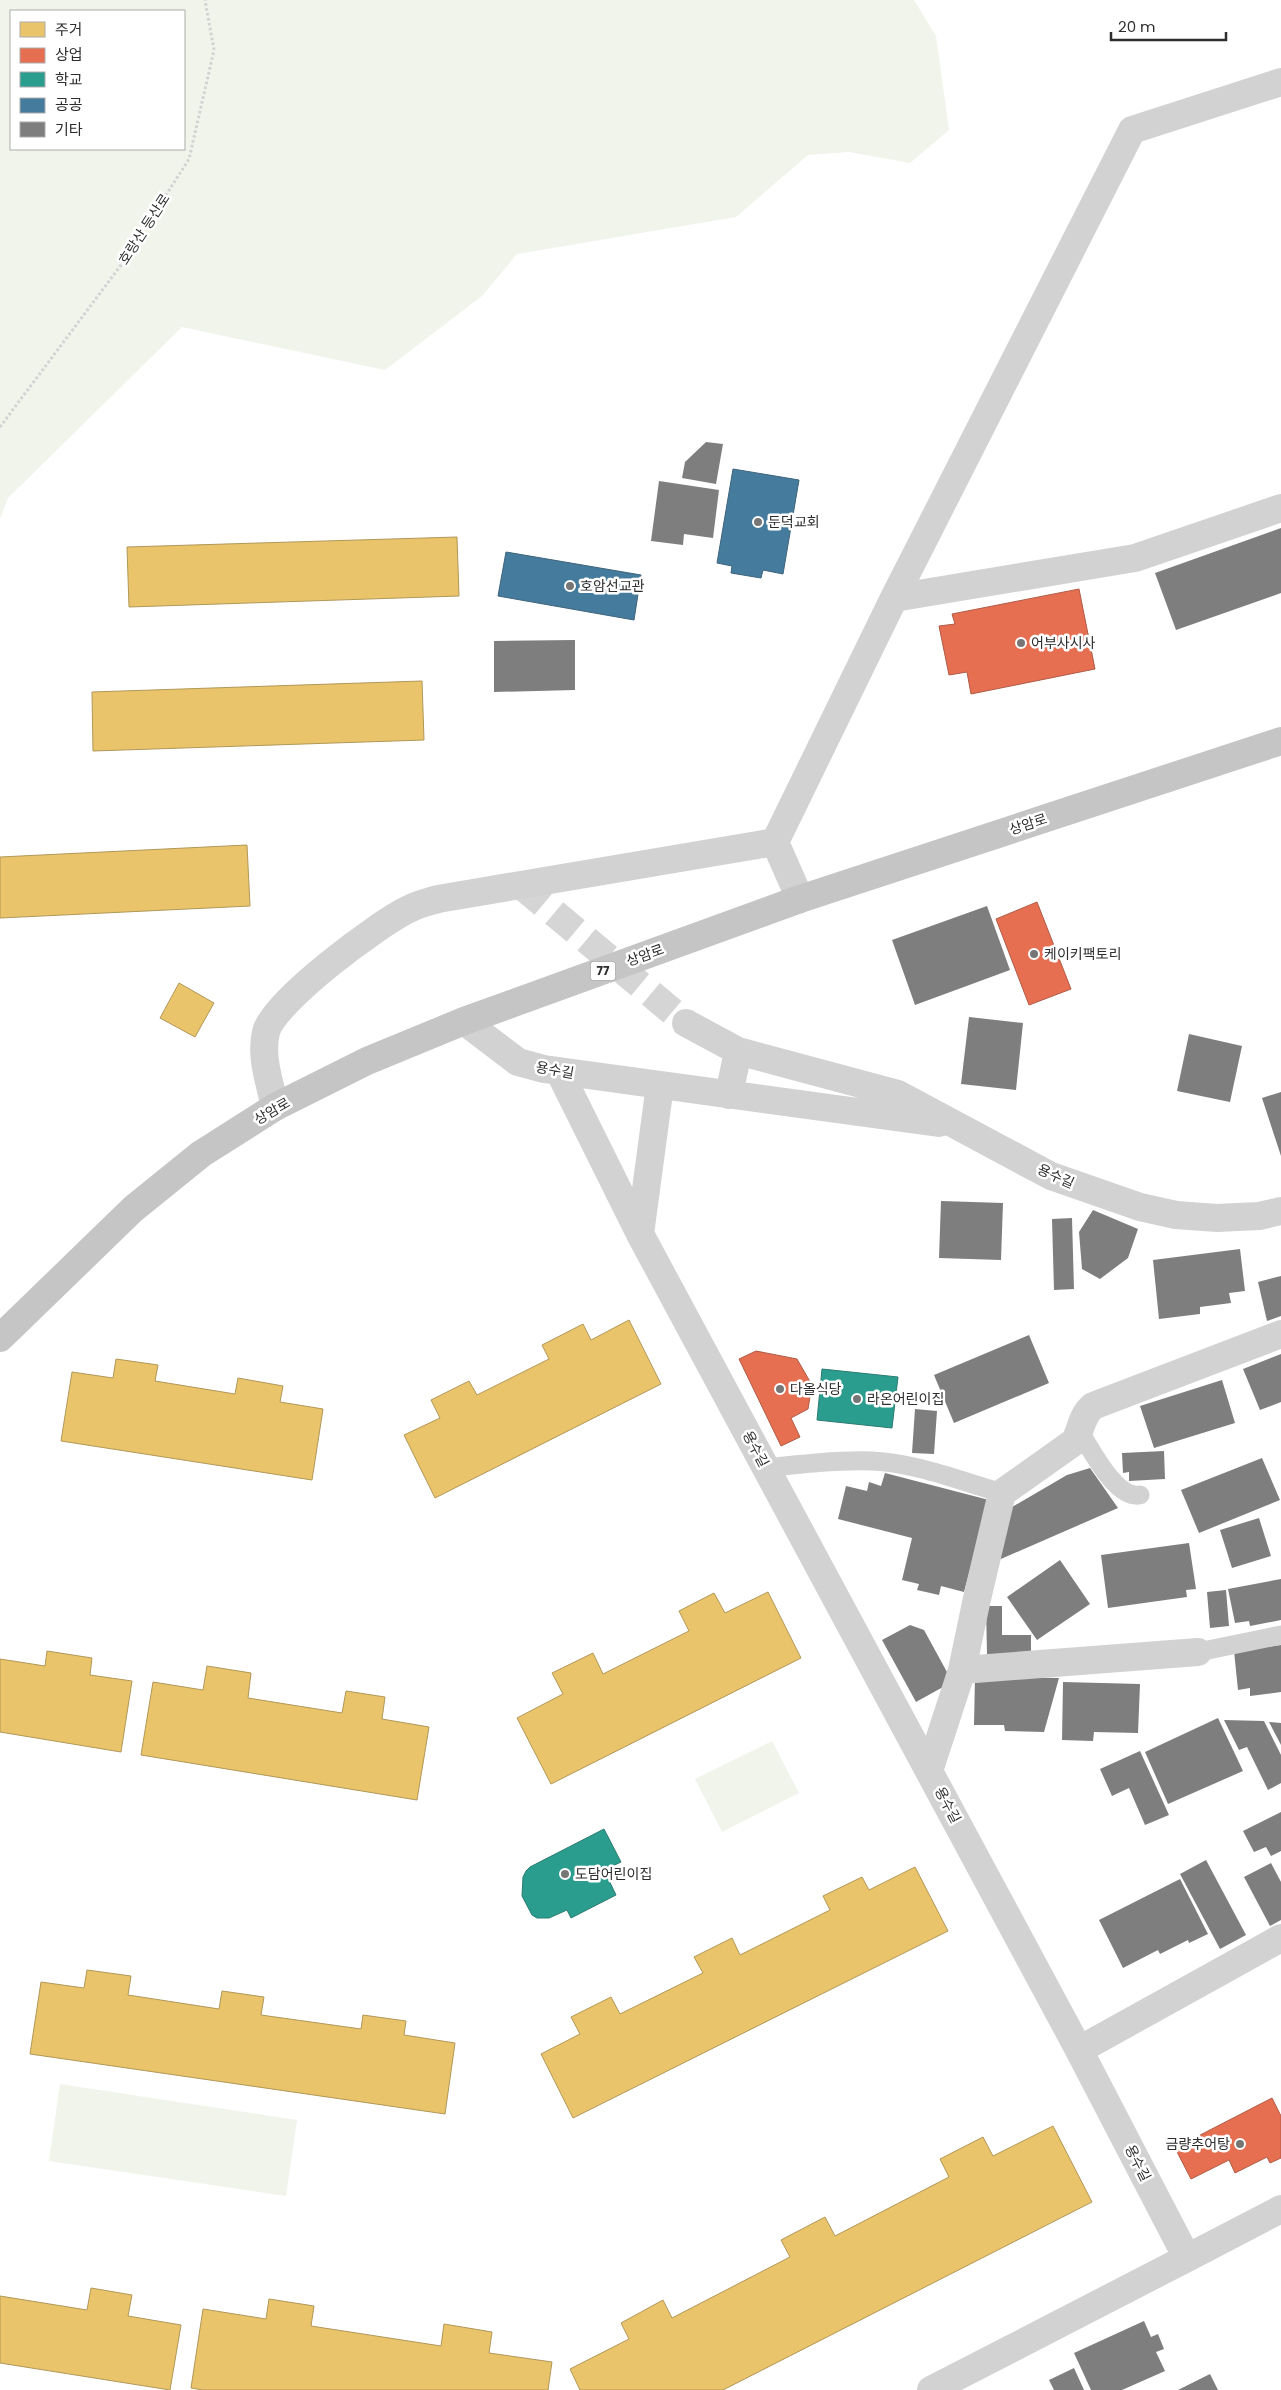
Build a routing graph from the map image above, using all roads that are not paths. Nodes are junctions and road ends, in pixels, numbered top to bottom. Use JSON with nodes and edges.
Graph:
{"nodes":[{"id":1,"x":1281,"y":82,"type":"edge"},
{"id":2,"x":1281,"y":508,"type":"edge"},
{"id":3,"x":894,"y":598,"type":"junction"},
{"id":4,"x":1281,"y":741,"type":"edge"},
{"id":5,"x":775,"y":842,"type":"junction"},
{"id":6,"x":800,"y":898,"type":"junction"},
{"id":7,"x":464,"y":1021,"type":"junction"},
{"id":8,"x":686,"y":1023,"type":"tunnel mouth"},
{"id":9,"x":738,"y":1051,"type":"junction"},
{"id":10,"x":559,"y":1071,"type":"junction"},
{"id":11,"x":660,"y":1085,"type":"junction"},
{"id":12,"x":729,"y":1095,"type":"junction"},
{"id":13,"x":276,"y":1107,"type":"junction"},
{"id":14,"x":958,"y":1126,"type":"junction"},
{"id":15,"x":1281,"y":1211,"type":"edge"},
{"id":16,"x":640,"y":1234,"type":"junction"},
{"id":17,"x":1281,"y":1334,"type":"edge"},
{"id":18,"x":0,"y":1338,"type":"edge"},
{"id":19,"x":1080,"y":1432,"type":"junction"},
{"id":20,"x":766,"y":1468,"type":"junction"},
{"id":21,"x":1002,"y":1493,"type":"junction"},
{"id":22,"x":1140,"y":1495,"type":"dead end"},
{"id":23,"x":1281,"y":1635,"type":"edge"},
{"id":24,"x":1198,"y":1652,"type":"joint"},
{"id":25,"x":962,"y":1670,"type":"junction"},
{"id":26,"x":930,"y":1771,"type":"junction"},
{"id":27,"x":1281,"y":1938,"type":"edge"},
{"id":28,"x":1079,"y":2050,"type":"junction"},
{"id":29,"x":1281,"y":2209,"type":"edge"},
{"id":30,"x":1186,"y":2258,"type":"junction"},
{"id":31,"x":931,"y":2390,"type":"edge"}],
"edges":[{"from":1,"to":3,"type":"street"},
{"from":2,"to":3,"type":"street"},
{"from":3,"to":5,"type":"street"},
{"from":4,"to":6,"type":"main road","name":"상암로","number":"77"},
{"from":5,"to":6,"type":"street"},
{"from":5,"to":13,"type":"street"},
{"from":6,"to":7,"type":"main road","name":"상암로","number":"77"},
{"from":7,"to":10,"type":"street","name":"용수길"},
{"from":7,"to":13,"type":"main road","name":"상암로","number":"77"},
{"from":8,"to":9,"type":"street"},
{"from":9,"to":12,"type":"street"},
{"from":9,"to":14,"type":"street"},
{"from":10,"to":11,"type":"street","name":"용수길"},
{"from":10,"to":16,"type":"street","name":"용수길"},
{"from":11,"to":12,"type":"street","name":"용수길"},
{"from":11,"to":16,"type":"street"},
{"from":12,"to":14,"type":"street","name":"용수길"},
{"from":13,"to":18,"type":"main road","name":"상암로","number":"77"},
{"from":14,"to":15,"type":"street","name":"용수길"},
{"from":16,"to":20,"type":"street","name":"용수길"},
{"from":17,"to":19,"type":"street"},
{"from":19,"to":21,"type":"street"},
{"from":19,"to":22,"type":"lane"},
{"from":20,"to":21,"type":"lane"},
{"from":20,"to":26,"type":"street","name":"용수길"},
{"from":21,"to":25,"type":"street"},
{"from":23,"to":24,"type":"lane"},
{"from":24,"to":25,"type":"street"},
{"from":25,"to":26,"type":"street"},
{"from":26,"to":28,"type":"street","name":"용수길"},
{"from":27,"to":28,"type":"street"},
{"from":28,"to":30,"type":"street","name":"용수길"},
{"from":29,"to":30,"type":"street"},
{"from":30,"to":31,"type":"street"}]}
